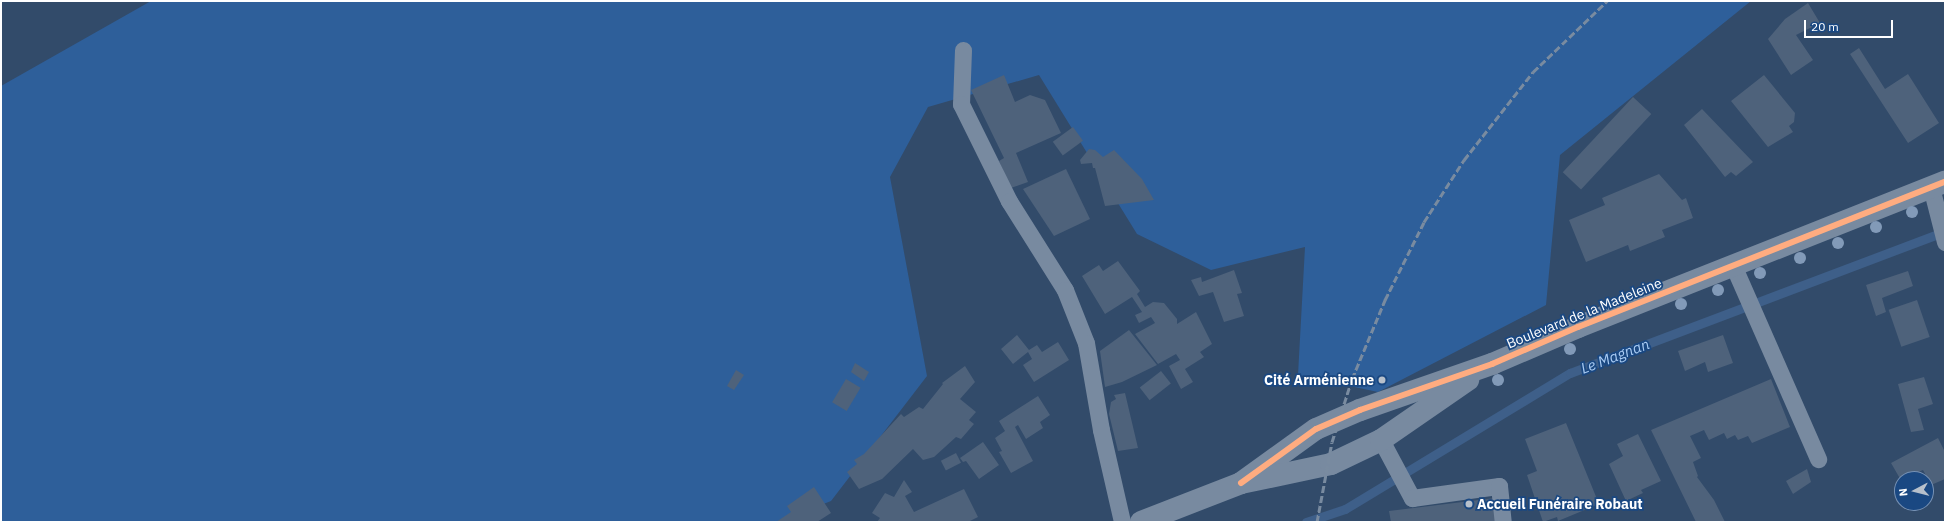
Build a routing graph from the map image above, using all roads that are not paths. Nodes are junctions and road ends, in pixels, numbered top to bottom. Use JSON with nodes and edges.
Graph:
{"nodes":[{"id":1,"x":963,"y":50,"type":"dead end"},
{"id":2,"x":1938,"y":184,"type":"edge"},
{"id":3,"x":1945,"y":242,"type":"edge"},
{"id":4,"x":1733,"y":265,"type":"junction"},
{"id":5,"x":1492,"y":364,"type":"junction"},
{"id":6,"x":1381,"y":440,"type":"junction"},
{"id":7,"x":1818,"y":459,"type":"dead end"},
{"id":8,"x":1241,"y":483,"type":"junction"},
{"id":9,"x":1122,"y":522,"type":"edge"},
{"id":10,"x":1141,"y":522,"type":"edge"},
{"id":11,"x":1503,"y":522,"type":"edge"}],
"edges":[{"from":1,"to":9,"type":"lane"},
{"from":2,"to":3,"type":"lane"},
{"from":2,"to":4,"type":"street","name":"Boulevard de la Madeleine"},
{"from":4,"to":5,"type":"street","name":"Boulevard de la Madeleine"},
{"from":4,"to":7,"type":"lane"},
{"from":5,"to":6,"type":"street","name":"Boulevard de la Madeleine"},
{"from":5,"to":8,"type":"street","name":"Boulevard de la Madeleine"},
{"from":6,"to":8,"type":"street","name":"Boulevard de la Madeleine"},
{"from":6,"to":11,"type":"lane"},
{"from":8,"to":10,"type":"street","name":"Boulevard de la Madeleine"}]}
